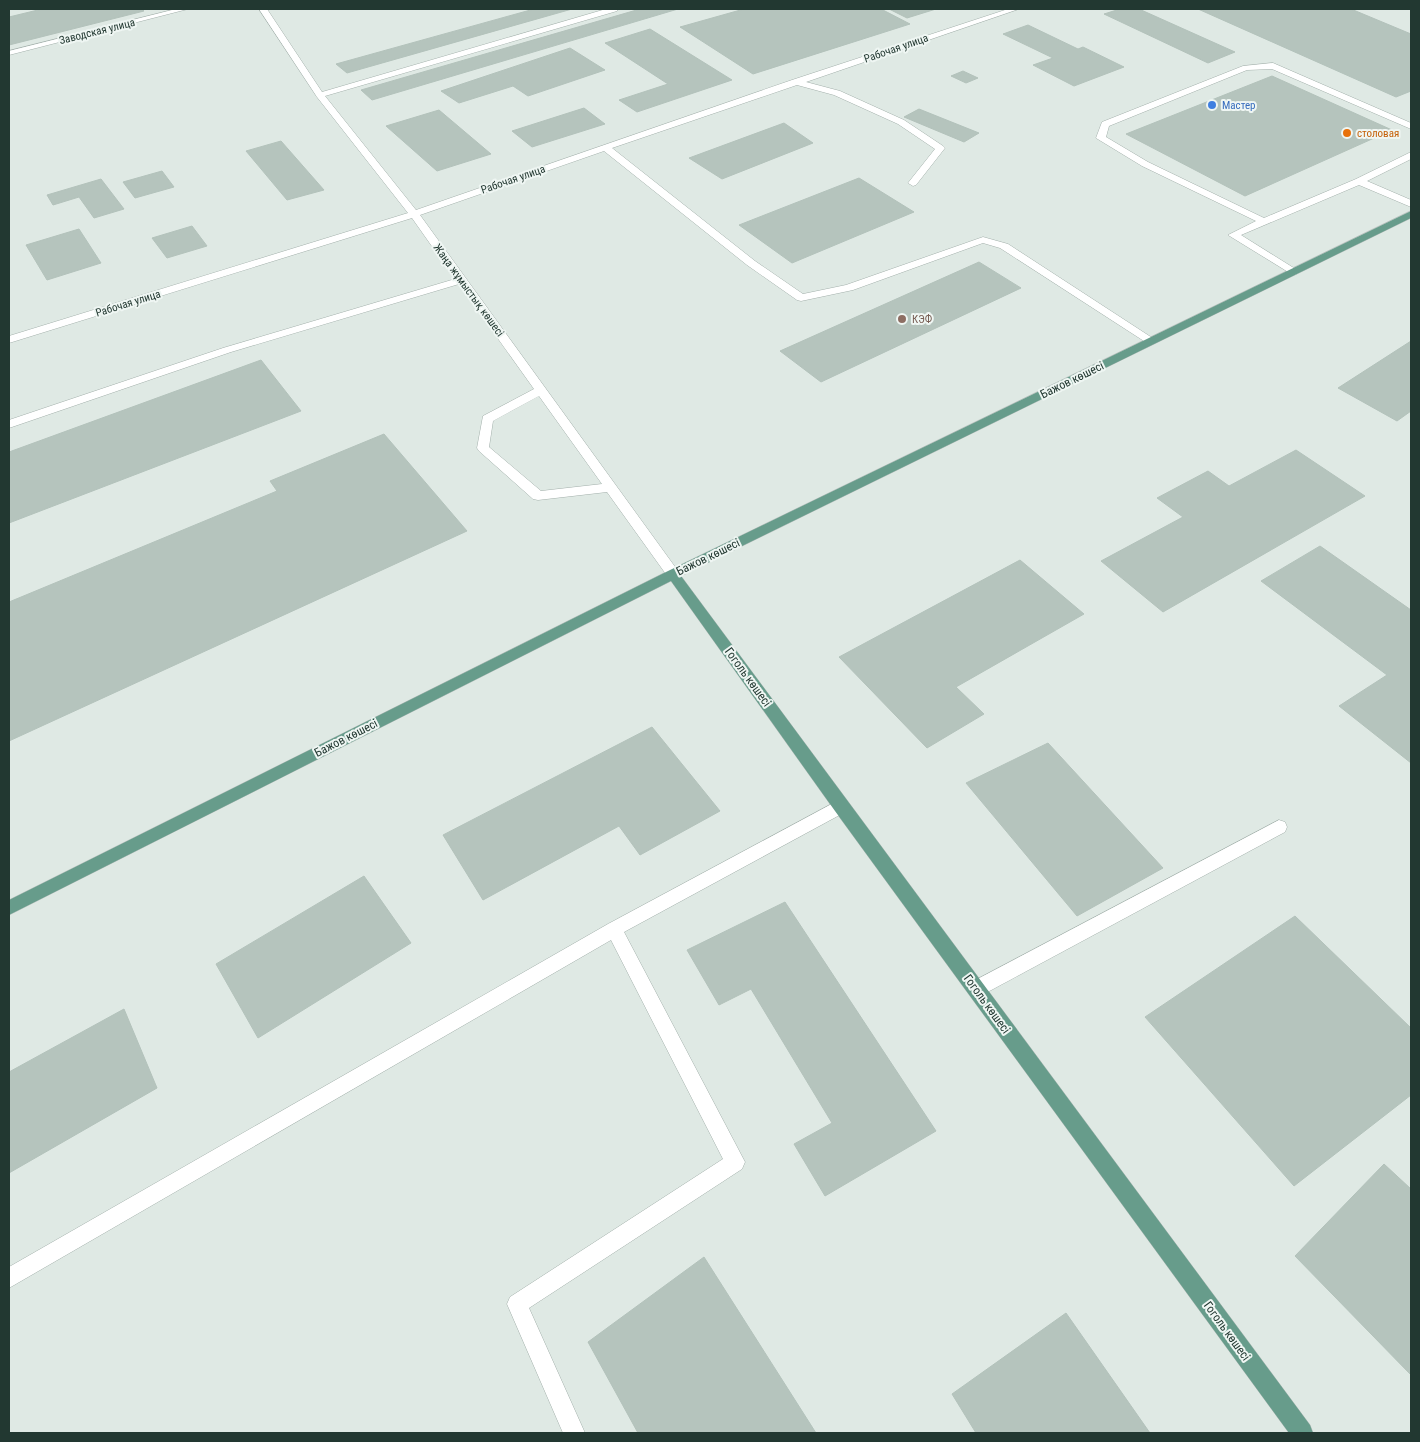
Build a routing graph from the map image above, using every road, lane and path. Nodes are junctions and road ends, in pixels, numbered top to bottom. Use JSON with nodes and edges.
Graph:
{"nodes":[{"id":1,"x":184,"y":9,"type":"edge"},
{"id":2,"x":263,"y":9,"type":"edge"},
{"id":3,"x":614,"y":9,"type":"edge"},
{"id":4,"x":1015,"y":9,"type":"edge"},
{"id":5,"x":9,"y":53,"type":"edge"},
{"id":6,"x":795,"y":82,"type":"junction"},
{"id":7,"x":320,"y":95,"type":"junction"},
{"id":8,"x":1411,"y":126,"type":"edge"},
{"id":9,"x":605,"y":147,"type":"junction"},
{"id":10,"x":1411,"y":155,"type":"edge"},
{"id":11,"x":1360,"y":180,"type":"junction"},
{"id":12,"x":913,"y":183,"type":"dead end"},
{"id":13,"x":1411,"y":204,"type":"edge"},
{"id":14,"x":414,"y":214,"type":"junction"},
{"id":15,"x":1411,"y":215,"type":"edge"},
{"id":16,"x":1265,"y":222,"type":"junction"},
{"id":17,"x":1293,"y":272,"type":"junction"},
{"id":18,"x":462,"y":280,"type":"junction"},
{"id":19,"x":9,"y":340,"type":"edge"},
{"id":20,"x":1151,"y":341,"type":"junction"},
{"id":21,"x":542,"y":390,"type":"junction"},
{"id":22,"x":9,"y":424,"type":"edge"},
{"id":23,"x":611,"y":487,"type":"junction"},
{"id":24,"x":673,"y":574,"type":"junction"},
{"id":25,"x":841,"y":806,"type":"junction"},
{"id":26,"x":1279,"y":827,"type":"dead end"},
{"id":27,"x":9,"y":908,"type":"edge"},
{"id":28,"x":614,"y":929,"type":"junction"},
{"id":29,"x":976,"y":989,"type":"junction"},
{"id":30,"x":9,"y":1278,"type":"edge"},
{"id":31,"x":574,"y":1433,"type":"edge"},
{"id":32,"x":1302,"y":1433,"type":"edge"}],
"edges":[{"from":1,"to":5,"type":"street","name":"Заводская улица"},
{"from":2,"to":7,"type":"street","name":"Жаңа жұмыстық көшесі"},
{"from":3,"to":7,"type":"street"},
{"from":4,"to":6,"type":"street","name":"Рабочая улица"},
{"from":6,"to":9,"type":"street","name":"Рабочая улица"},
{"from":6,"to":12,"type":"street"},
{"from":7,"to":14,"type":"street","name":"Жаңа жұмыстық көшесі"},
{"from":8,"to":16,"type":"street"},
{"from":9,"to":14,"type":"street","name":"Рабочая улица"},
{"from":9,"to":20,"type":"street"},
{"from":10,"to":11,"type":"street"},
{"from":11,"to":13,"type":"street"},
{"from":11,"to":16,"type":"street"},
{"from":14,"to":18,"type":"street","name":"Жаңа жұмыстық көшесі"},
{"from":14,"to":19,"type":"street","name":"Рабочая улица"},
{"from":15,"to":17,"type":"main road","name":"Бажов көшесі"},
{"from":16,"to":17,"type":"street"},
{"from":17,"to":20,"type":"main road","name":"Бажов көшесі"},
{"from":18,"to":21,"type":"street","name":"Жаңа жұмыстық көшесі"},
{"from":18,"to":22,"type":"street"},
{"from":20,"to":24,"type":"main road","name":"Бажов көшесі"},
{"from":21,"to":23,"type":"street","name":"Жаңа жұмыстық көшесі"},
{"from":21,"to":23,"type":"street"},
{"from":23,"to":24,"type":"street","name":"Жаңа жұмыстық көшесі"},
{"from":24,"to":25,"type":"main road","name":"Гоголь көшесі"},
{"from":24,"to":27,"type":"main road","name":"Бажов көшесі"},
{"from":25,"to":28,"type":"street"},
{"from":25,"to":29,"type":"main road","name":"Гоголь көшесі"},
{"from":26,"to":29,"type":"street"},
{"from":28,"to":30,"type":"street"},
{"from":28,"to":31,"type":"street"},
{"from":29,"to":32,"type":"main road","name":"Гоголь көшесі"}]}
